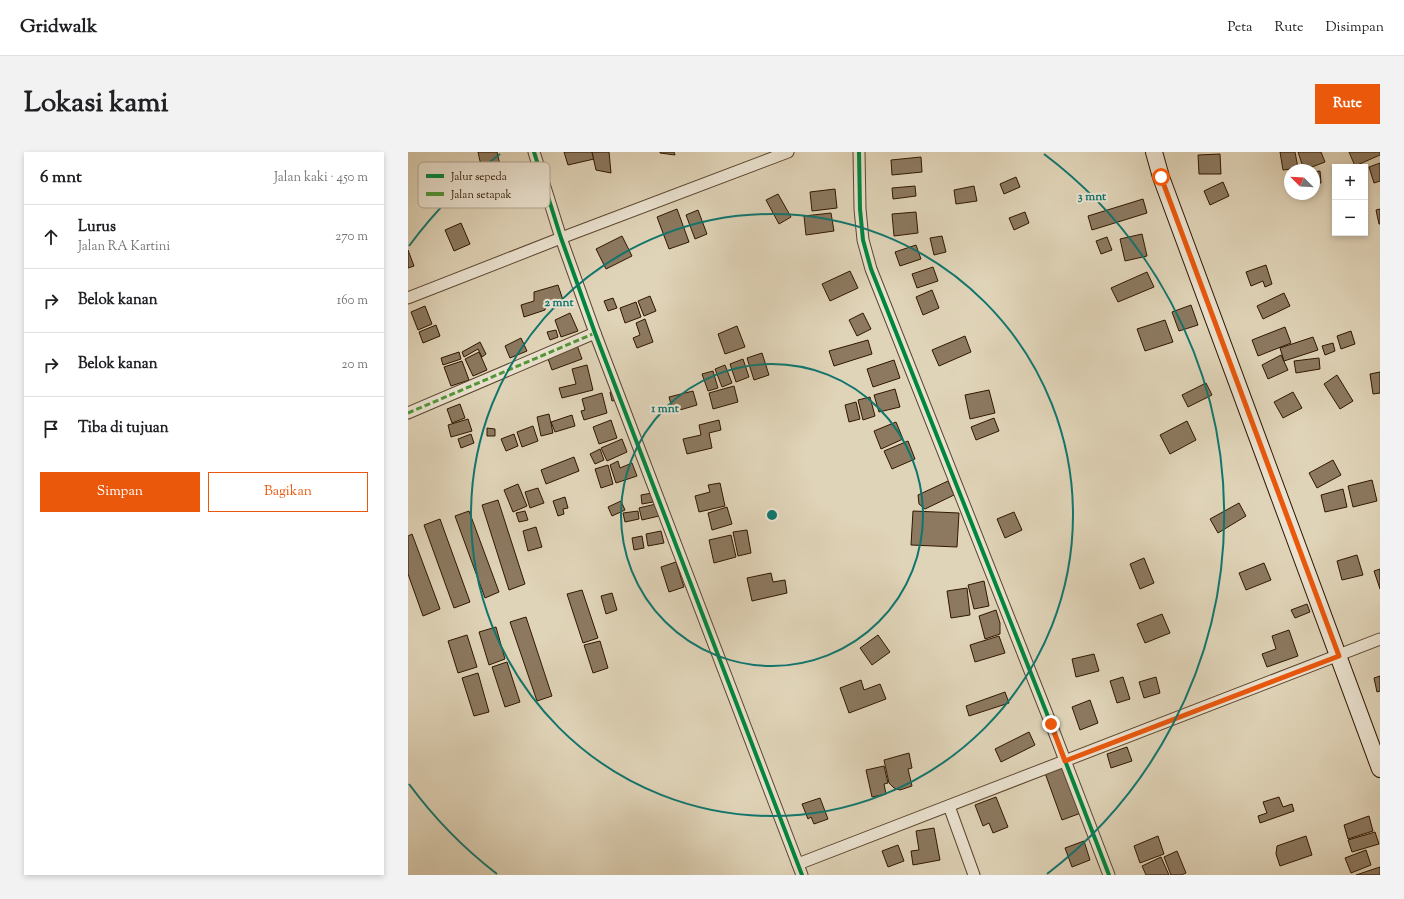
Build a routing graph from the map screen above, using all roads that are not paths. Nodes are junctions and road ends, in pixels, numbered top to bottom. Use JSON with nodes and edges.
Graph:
{"nodes":[{"id":1,"x":534,"y":152,"type":"edge"},
{"id":2,"x":788,"y":152,"type":"edge"},
{"id":3,"x":859,"y":152,"type":"edge"},
{"id":4,"x":1154,"y":152,"type":"edge"},
{"id":5,"x":537,"y":162,"type":"edge"},
{"id":6,"x":550,"y":203,"type":"edge"},
{"id":7,"x":561,"y":238,"type":"junction"},
{"id":8,"x":408,"y":298,"type":"edge"},
{"id":9,"x":595,"y":333,"type":"junction"},
{"id":10,"x":408,"y":413,"type":"edge"},
{"id":11,"x":1380,"y":639,"type":"edge"},
{"id":12,"x":1339,"y":656,"type":"junction"},
{"id":13,"x":1065,"y":761,"type":"junction"},
{"id":14,"x":1380,"y":769,"type":"edge"},
{"id":15,"x":949,"y":806,"type":"junction"},
{"id":16,"x":798,"y":864,"type":"junction"},
{"id":17,"x":802,"y":875,"type":"edge"},
{"id":18,"x":974,"y":875,"type":"edge"},
{"id":19,"x":1109,"y":875,"type":"edge"}],
"edges":[{"from":1,"to":5,"type":"street"},
{"from":2,"to":7,"type":"street"},
{"from":3,"to":13,"type":"street"},
{"from":4,"to":12,"type":"main road"},
{"from":6,"to":7,"type":"street"},
{"from":7,"to":8,"type":"street"},
{"from":7,"to":9,"type":"street"},
{"from":9,"to":10,"type":"street"},
{"from":9,"to":16,"type":"street"},
{"from":11,"to":12,"type":"street"},
{"from":12,"to":13,"type":"street"},
{"from":12,"to":14,"type":"main road"},
{"from":13,"to":15,"type":"street"},
{"from":13,"to":19,"type":"street"},
{"from":15,"to":16,"type":"street"},
{"from":15,"to":18,"type":"street"},
{"from":16,"to":17,"type":"street"}]}
